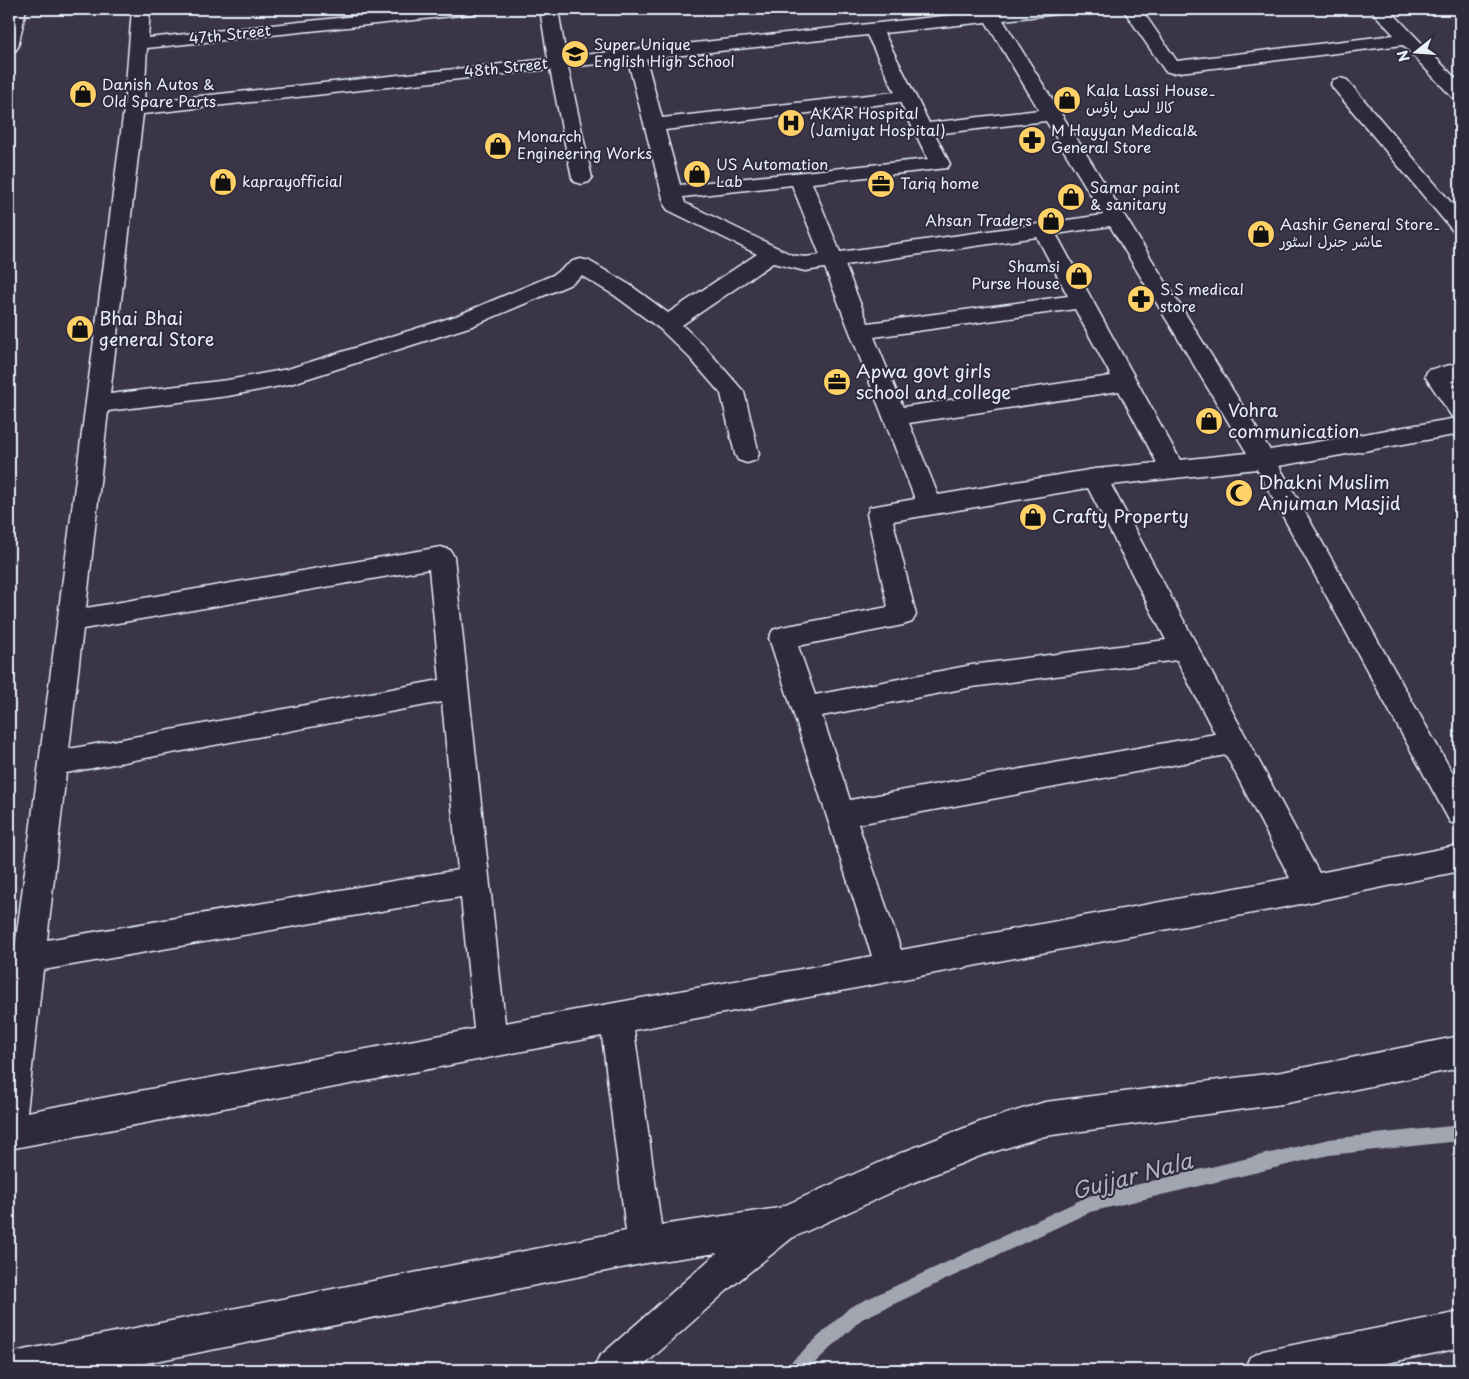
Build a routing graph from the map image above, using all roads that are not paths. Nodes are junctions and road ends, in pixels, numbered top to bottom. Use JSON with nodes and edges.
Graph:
{"nodes":[{"id":1,"x":17,"y":9,"type":"edge"},
{"id":2,"x":141,"y":9,"type":"edge"},
{"id":3,"x":471,"y":9,"type":"edge"},
{"id":4,"x":549,"y":9,"type":"edge"},
{"id":5,"x":1057,"y":9,"type":"edge"},
{"id":6,"x":1132,"y":9,"type":"edge"},
{"id":7,"x":1379,"y":9,"type":"edge"},
{"id":8,"x":989,"y":12,"type":"edge"},
{"id":9,"x":873,"y":29,"type":"junction"},
{"id":10,"x":1408,"y":39,"type":"junction"},
{"id":11,"x":138,"y":44,"type":"junction"},
{"id":12,"x":9,"y":47,"type":"edge"},
{"id":13,"x":635,"y":54,"type":"junction"},
{"id":14,"x":558,"y":63,"type":"junction"},
{"id":15,"x":1340,"y":84,"type":"dead end"},
{"id":16,"x":1460,"y":94,"type":"edge"},
{"id":17,"x":906,"y":96,"type":"junction"},
{"id":18,"x":134,"y":109,"type":"junction"},
{"id":19,"x":1052,"y":114,"type":"junction"},
{"id":20,"x":654,"y":125,"type":"junction"},
{"id":21,"x":923,"y":130,"type":"junction"},
{"id":22,"x":582,"y":178,"type":"dead end"},
{"id":23,"x":800,"y":180,"type":"junction"},
{"id":24,"x":672,"y":192,"type":"junction"},
{"id":25,"x":1116,"y":219,"type":"junction"},
{"id":26,"x":1460,"y":226,"type":"edge"},
{"id":27,"x":1043,"y":229,"type":"junction"},
{"id":28,"x":772,"y":254,"type":"junction"},
{"id":29,"x":832,"y":259,"type":"junction"},
{"id":30,"x":1082,"y":302,"type":"junction"},
{"id":31,"x":668,"y":324,"type":"junction"},
{"id":32,"x":861,"y":331,"type":"junction"},
{"id":33,"x":1460,"y":371,"type":"edge"},
{"id":34,"x":1126,"y":382,"type":"junction"},
{"id":35,"x":97,"y":404,"type":"junction"},
{"id":36,"x":1460,"y":411,"type":"edge"},
{"id":37,"x":894,"y":416,"type":"junction"},
{"id":38,"x":1460,"y":426,"type":"edge"},
{"id":39,"x":747,"y":454,"type":"dead end"},
{"id":40,"x":1264,"y":460,"type":"junction"},
{"id":41,"x":1173,"y":469,"type":"junction"},
{"id":42,"x":1095,"y":478,"type":"junction"},
{"id":43,"x":930,"y":506,"type":"junction"},
{"id":44,"x":70,"y":621,"type":"junction"},
{"id":45,"x":1184,"y":648,"type":"junction"},
{"id":46,"x":455,"y":688,"type":"junction"},
{"id":47,"x":805,"y":708,"type":"junction"},
{"id":48,"x":1234,"y":742,"type":"junction"},
{"id":49,"x":52,"y":764,"type":"junction"},
{"id":50,"x":1460,"y":813,"type":"edge"},
{"id":51,"x":841,"y":814,"type":"junction"},
{"id":52,"x":1460,"y":858,"type":"edge"},
{"id":53,"x":475,"y":880,"type":"junction"},
{"id":54,"x":1311,"y":888,"type":"junction"},
{"id":55,"x":29,"y":958,"type":"junction"},
{"id":56,"x":891,"y":967,"type":"junction"},
{"id":57,"x":616,"y":1018,"type":"junction"},
{"id":58,"x":492,"y":1041,"type":"junction"},
{"id":59,"x":1460,"y":1052,"type":"edge"},
{"id":60,"x":9,"y":1121,"type":"edge"},
{"id":61,"x":9,"y":1132,"type":"edge"},
{"id":62,"x":780,"y":1226,"type":"junction"},
{"id":63,"x":646,"y":1245,"type":"junction"},
{"id":64,"x":1460,"y":1330,"type":"edge"},
{"id":65,"x":19,"y":1370,"type":"edge"},
{"id":66,"x":612,"y":1370,"type":"edge"},
{"id":67,"x":1263,"y":1370,"type":"edge"}],
"edges":[{"from":1,"to":12,"type":"street"},
{"from":2,"to":11,"type":"street"},
{"from":3,"to":11,"type":"street","name":"47th Street"},
{"from":4,"to":14,"type":"street"},
{"from":5,"to":8,"type":"street","name":"48th Street"},
{"from":6,"to":10,"type":"street"},
{"from":7,"to":10,"type":"street"},
{"from":8,"to":9,"type":"street","name":"48th Street"},
{"from":8,"to":19,"type":"street"},
{"from":9,"to":13,"type":"street","name":"48th Street"},
{"from":9,"to":17,"type":"street"},
{"from":10,"to":16,"type":"street"},
{"from":11,"to":18,"type":"street"},
{"from":13,"to":14,"type":"street","name":"48th Street"},
{"from":13,"to":20,"type":"street"},
{"from":14,"to":18,"type":"street","name":"48th Street"},
{"from":14,"to":22,"type":"street"},
{"from":15,"to":26,"type":"street"},
{"from":17,"to":20,"type":"street"},
{"from":17,"to":21,"type":"street"},
{"from":18,"to":35,"type":"street"},
{"from":19,"to":21,"type":"street"},
{"from":19,"to":25,"type":"street"},
{"from":20,"to":24,"type":"street"},
{"from":21,"to":23,"type":"street"},
{"from":23,"to":24,"type":"street"},
{"from":23,"to":29,"type":"street"},
{"from":24,"to":28,"type":"street"},
{"from":25,"to":27,"type":"street"},
{"from":25,"to":40,"type":"street"},
{"from":27,"to":29,"type":"street"},
{"from":27,"to":30,"type":"street"},
{"from":28,"to":29,"type":"street"},
{"from":28,"to":31,"type":"street"},
{"from":29,"to":32,"type":"street"},
{"from":30,"to":32,"type":"street"},
{"from":30,"to":34,"type":"street"},
{"from":31,"to":35,"type":"street"},
{"from":31,"to":39,"type":"street"},
{"from":32,"to":37,"type":"street"},
{"from":33,"to":36,"type":"street"},
{"from":34,"to":37,"type":"street"},
{"from":34,"to":41,"type":"street"},
{"from":35,"to":44,"type":"street"},
{"from":37,"to":43,"type":"street"},
{"from":38,"to":40,"type":"street"},
{"from":40,"to":41,"type":"street"},
{"from":40,"to":50,"type":"street"},
{"from":41,"to":42,"type":"street"},
{"from":42,"to":43,"type":"street"},
{"from":42,"to":45,"type":"street"},
{"from":43,"to":47,"type":"street"},
{"from":44,"to":46,"type":"street"},
{"from":44,"to":49,"type":"street"},
{"from":45,"to":47,"type":"street"},
{"from":45,"to":48,"type":"street"},
{"from":46,"to":49,"type":"street"},
{"from":46,"to":53,"type":"street"},
{"from":47,"to":51,"type":"street"},
{"from":48,"to":51,"type":"street"},
{"from":48,"to":54,"type":"street"},
{"from":49,"to":55,"type":"street"},
{"from":51,"to":56,"type":"street"},
{"from":52,"to":54,"type":"street"},
{"from":53,"to":55,"type":"street"},
{"from":53,"to":58,"type":"street"},
{"from":54,"to":56,"type":"street"},
{"from":55,"to":60,"type":"street"},
{"from":56,"to":57,"type":"street"},
{"from":57,"to":58,"type":"street"},
{"from":57,"to":63,"type":"street"},
{"from":58,"to":61,"type":"street"},
{"from":59,"to":62,"type":"street"},
{"from":62,"to":63,"type":"street"},
{"from":62,"to":66,"type":"street"},
{"from":63,"to":65,"type":"street"},
{"from":64,"to":67,"type":"street"}]}
